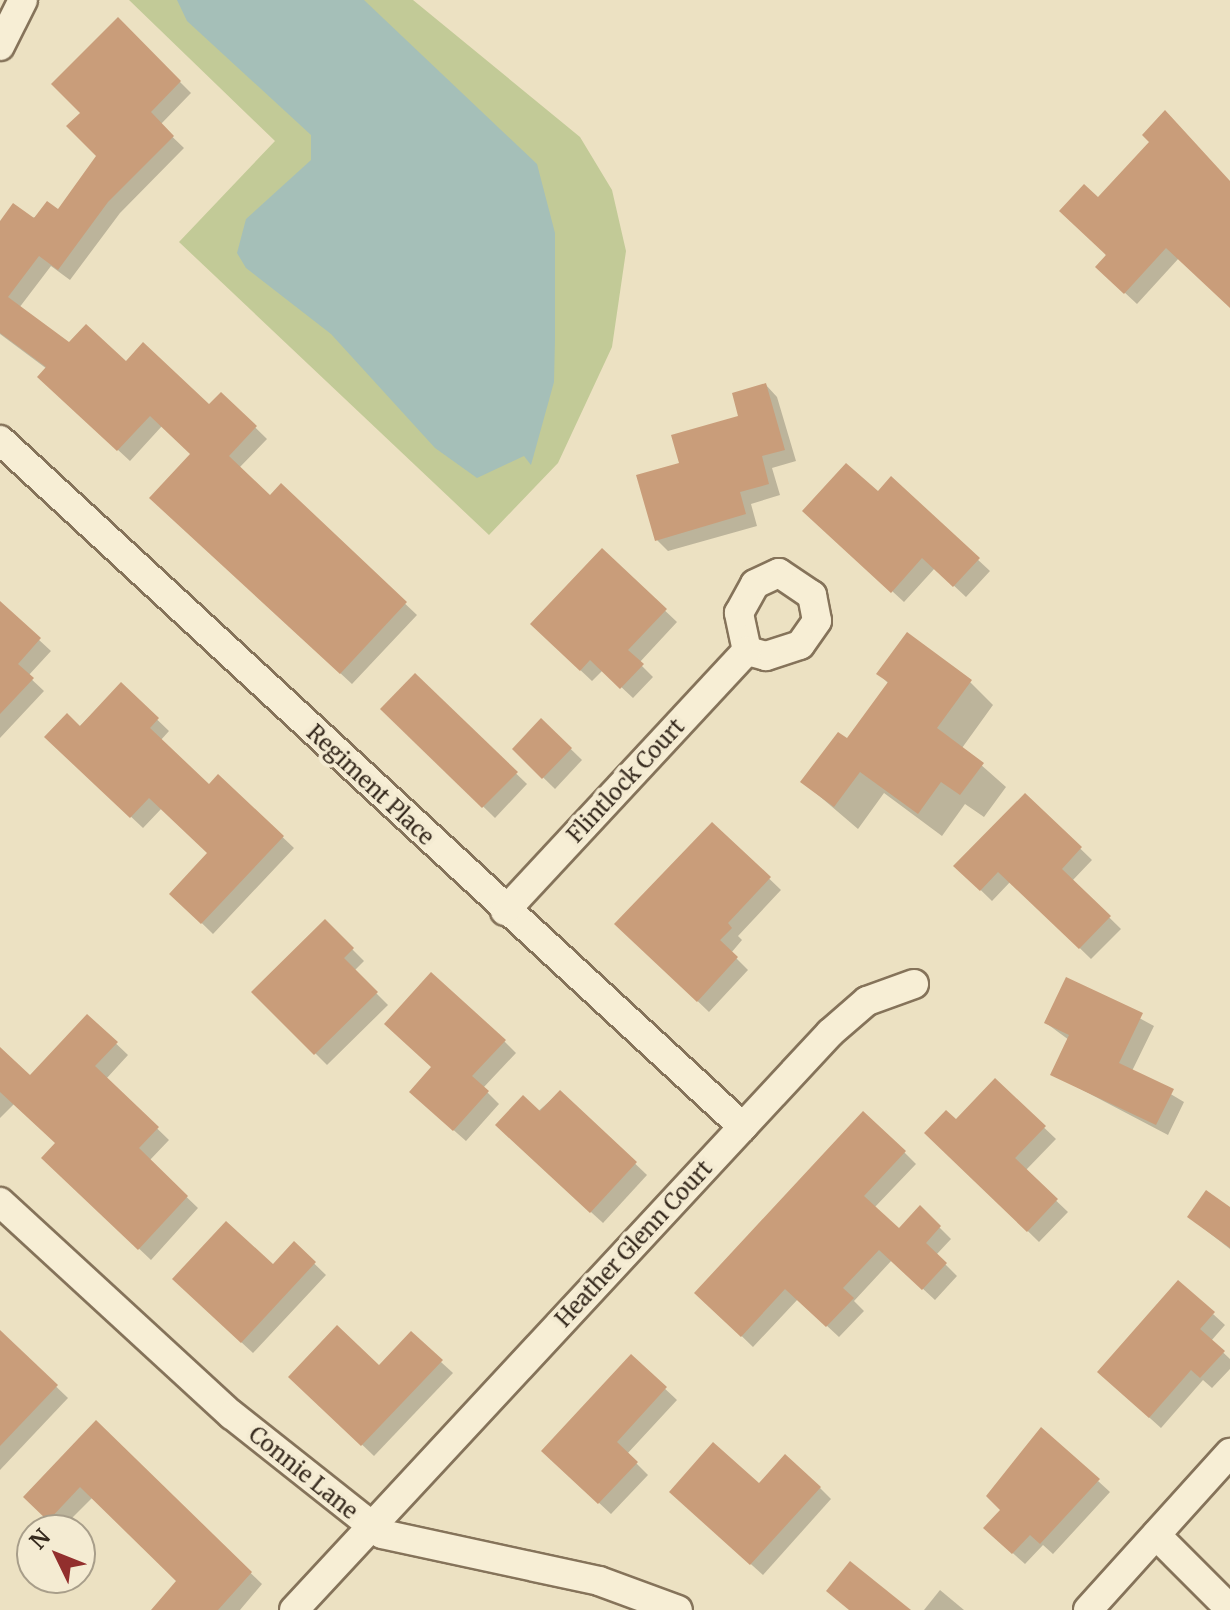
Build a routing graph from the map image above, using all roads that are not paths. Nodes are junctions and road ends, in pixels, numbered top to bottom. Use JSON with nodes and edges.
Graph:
{"nodes":[{"id":1,"x":23,"y":0,"type":"edge"},
{"id":2,"x":0,"y":46,"type":"edge"},
{"id":3,"x":0,"y":440,"type":"edge"},
{"id":4,"x":747,"y":651,"type":"dead end"},
{"id":5,"x":505,"y":911,"type":"junction"},
{"id":6,"x":914,"y":984,"type":"dead end"},
{"id":7,"x":743,"y":1127,"type":"junction"},
{"id":8,"x":0,"y":1202,"type":"edge"},
{"id":9,"x":1230,"y":1453,"type":"edge"},
{"id":10,"x":369,"y":1526,"type":"junction"},
{"id":11,"x":1156,"y":1535,"type":"junction"},
{"id":12,"x":1230,"y":1609,"type":"edge"},
{"id":13,"x":294,"y":1610,"type":"edge"},
{"id":14,"x":678,"y":1610,"type":"edge"},
{"id":15,"x":1088,"y":1610,"type":"edge"}],
"edges":[{"from":1,"to":2,"type":"street"},
{"from":3,"to":5,"type":"street","name":"Regiment Place"},
{"from":4,"to":5,"type":"street","name":"Flintlock Court"},
{"from":5,"to":7,"type":"street","name":"Regiment Place"},
{"from":6,"to":7,"type":"street","name":"Heather Glenn Court"},
{"from":7,"to":10,"type":"street","name":"Heather Glenn Court"},
{"from":8,"to":10,"type":"street","name":"Connie Lane"},
{"from":9,"to":11,"type":"street"},
{"from":10,"to":13,"type":"street","name":"Heather Glenn Court"},
{"from":10,"to":14,"type":"street","name":"Connie Lane"},
{"from":11,"to":12,"type":"street"},
{"from":11,"to":15,"type":"street"}]}
